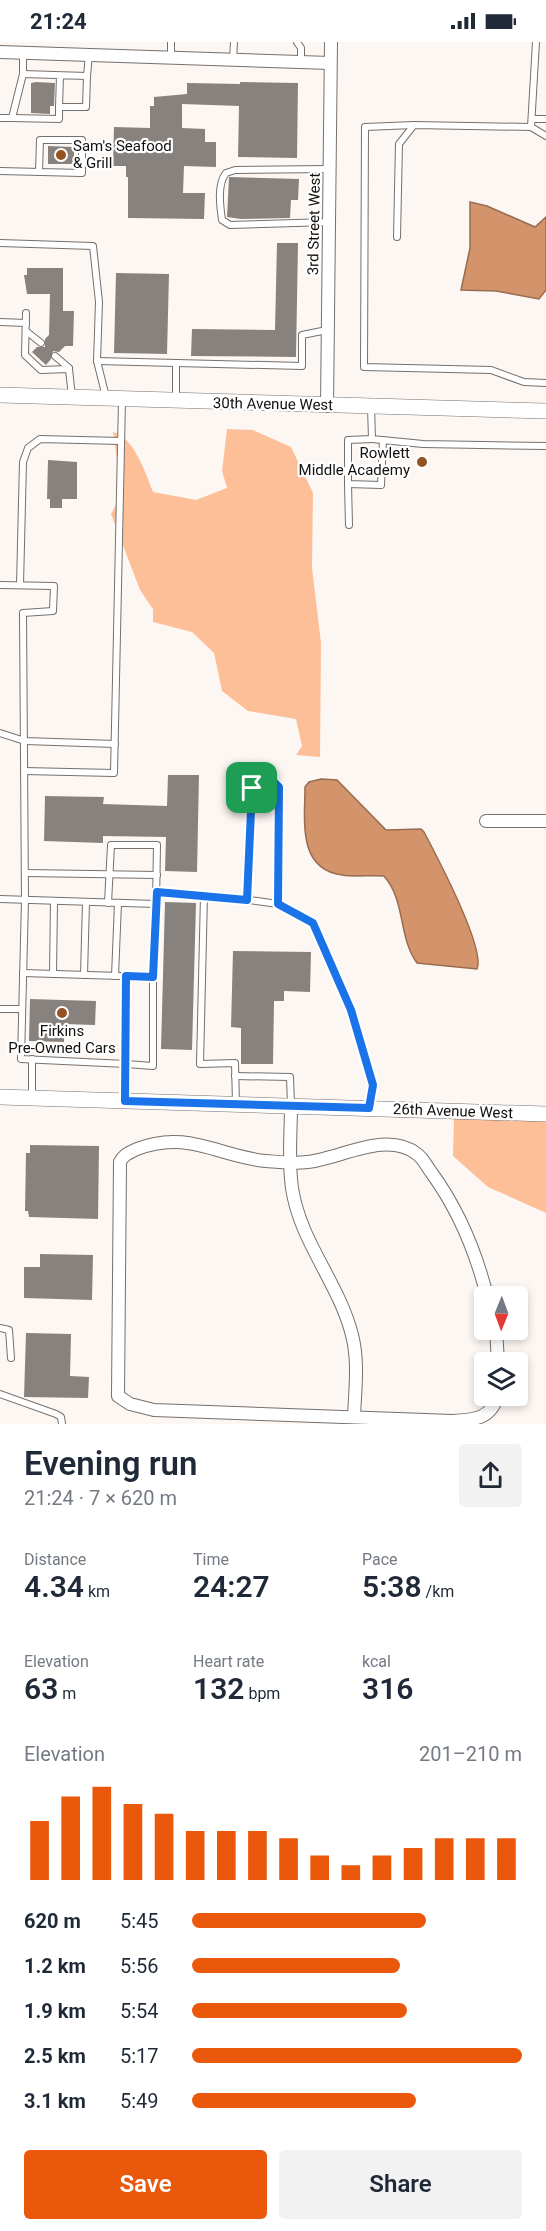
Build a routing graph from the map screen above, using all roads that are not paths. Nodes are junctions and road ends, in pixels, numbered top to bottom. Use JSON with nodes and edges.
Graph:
{"nodes":[{"id":1,"x":171,"y":42,"type":"edge"},
{"id":2,"x":234,"y":42,"type":"edge"},
{"id":3,"x":297,"y":42,"type":"edge"},
{"id":4,"x":331,"y":42,"type":"edge"},
{"id":5,"x":536,"y":42,"type":"edge"},
{"id":6,"x":28,"y":49,"type":"edge"},
{"id":7,"x":0,"y":52,"type":"edge"},
{"id":8,"x":89,"y":54,"type":"junction"},
{"id":9,"x":171,"y":57,"type":"junction"},
{"id":10,"x":234,"y":60,"type":"junction"},
{"id":11,"x":301,"y":62,"type":"junction"},
{"id":12,"x":330,"y":63,"type":"junction"},
{"id":13,"x":23,"y":74,"type":"junction"},
{"id":14,"x":60,"y":76,"type":"junction"},
{"id":15,"x":87,"y":76,"type":"junction"},
{"id":16,"x":59,"y":107,"type":"junction"},
{"id":17,"x":0,"y":118,"type":"edge"},
{"id":18,"x":12,"y":118,"type":"junction"},
{"id":19,"x":532,"y":118,"type":"junction"},
{"id":20,"x":546,"y":119,"type":"edge"},
{"id":21,"x":414,"y":125,"type":"junction"},
{"id":22,"x":531,"y":127,"type":"junction"},
{"id":23,"x":546,"y":136,"type":"edge"},
{"id":24,"x":329,"y":169,"type":"junction"},
{"id":25,"x":0,"y":171,"type":"edge"},
{"id":26,"x":39,"y":172,"type":"junction"},
{"id":27,"x":329,"y":222,"type":"junction"},
{"id":28,"x":397,"y":237,"type":"dead end"},
{"id":29,"x":0,"y":243,"type":"edge"},
{"id":30,"x":26,"y":313,"type":"dead end"},
{"id":31,"x":0,"y":321,"type":"edge"},
{"id":32,"x":26,"y":322,"type":"junction"},
{"id":33,"x":327,"y":330,"type":"junction"},
{"id":34,"x":26,"y":331,"type":"junction"},
{"id":35,"x":41,"y":343,"type":"dead end"},
{"id":36,"x":55,"y":356,"type":"dead end"},
{"id":37,"x":97,"y":361,"type":"junction"},
{"id":38,"x":176,"y":363,"type":"junction"},
{"id":39,"x":69,"y":369,"type":"junction"},
{"id":40,"x":546,"y":383,"type":"edge"},
{"id":41,"x":0,"y":395,"type":"edge"},
{"id":42,"x":72,"y":398,"type":"junction"},
{"id":43,"x":115,"y":400,"type":"junction"},
{"id":44,"x":176,"y":402,"type":"junction"},
{"id":45,"x":327,"y":406,"type":"junction"},
{"id":46,"x":371,"y":407,"type":"junction"},
{"id":47,"x":546,"y":411,"type":"edge"},
{"id":48,"x":372,"y":439,"type":"junction"},
{"id":49,"x":383,"y":440,"type":"junction"},
{"id":50,"x":121,"y":441,"type":"junction"},
{"id":51,"x":546,"y":446,"type":"edge"},
{"id":52,"x":348,"y":484,"type":"junction"},
{"id":53,"x":349,"y":525,"type":"dead end"},
{"id":54,"x":0,"y":585,"type":"edge"},
{"id":55,"x":20,"y":585,"type":"junction"},
{"id":56,"x":0,"y":733,"type":"edge"},
{"id":57,"x":25,"y":741,"type":"junction"},
{"id":58,"x":115,"y":744,"type":"junction"},
{"id":59,"x":24,"y":771,"type":"junction"},
{"id":60,"x":486,"y":821,"type":"dead end"},
{"id":61,"x":546,"y":821,"type":"edge"},
{"id":62,"x":25,"y":873,"type":"junction"},
{"id":63,"x":110,"y":874,"type":"junction"},
{"id":64,"x":157,"y":875,"type":"junction"},
{"id":65,"x":157,"y":892,"type":"junction"},
{"id":66,"x":204,"y":895,"type":"junction"},
{"id":67,"x":0,"y":899,"type":"edge"},
{"id":68,"x":25,"y":900,"type":"junction"},
{"id":69,"x":247,"y":900,"type":"junction"},
{"id":70,"x":54,"y":901,"type":"junction"},
{"id":71,"x":86,"y":902,"type":"junction"},
{"id":72,"x":108,"y":903,"type":"junction"},
{"id":73,"x":118,"y":903,"type":"junction"},
{"id":74,"x":156,"y":904,"type":"junction"},
{"id":75,"x":278,"y":904,"type":"junction"},
{"id":76,"x":23,"y":973,"type":"junction"},
{"id":77,"x":53,"y":974,"type":"junction"},
{"id":78,"x":84,"y":975,"type":"junction"},
{"id":79,"x":115,"y":976,"type":"junction"},
{"id":80,"x":126,"y":976,"type":"junction"},
{"id":81,"x":153,"y":977,"type":"junction"},
{"id":82,"x":0,"y":1009,"type":"edge"},
{"id":83,"x":22,"y":1009,"type":"junction"},
{"id":84,"x":33,"y":1059,"type":"junction"},
{"id":85,"x":126,"y":1064,"type":"junction"},
{"id":86,"x":235,"y":1076,"type":"junction"},
{"id":87,"x":0,"y":1097,"type":"edge"},
{"id":88,"x":32,"y":1098,"type":"junction"},
{"id":89,"x":125,"y":1101,"type":"junction"},
{"id":90,"x":236,"y":1104,"type":"junction"},
{"id":91,"x":291,"y":1106,"type":"junction"},
{"id":92,"x":369,"y":1108,"type":"junction"},
{"id":93,"x":546,"y":1114,"type":"edge"},
{"id":94,"x":291,"y":1162,"type":"junction"},
{"id":95,"x":484,"y":1286,"type":"edge"},
{"id":96,"x":0,"y":1328,"type":"edge"},
{"id":97,"x":11,"y":1358,"type":"dead end"},
{"id":98,"x":0,"y":1394,"type":"edge"},
{"id":99,"x":494,"y":1406,"type":"edge"},
{"id":100,"x":354,"y":1417,"type":"junction"},
{"id":101,"x":316,"y":1420,"type":"edge"},
{"id":102,"x":62,"y":1424,"type":"edge"}],
"edges":[{"from":1,"to":9,"type":"lane"},
{"from":2,"to":10,"type":"lane"},
{"from":3,"to":11,"type":"lane"},
{"from":4,"to":12,"type":"street","name":"3rd Street West"},
{"from":5,"to":19,"type":"lane"},
{"from":6,"to":7,"type":"street"},
{"from":6,"to":8,"type":"street"},
{"from":6,"to":13,"type":"lane"},
{"from":8,"to":9,"type":"street"},
{"from":8,"to":15,"type":"lane"},
{"from":9,"to":10,"type":"street"},
{"from":10,"to":11,"type":"street"},
{"from":11,"to":12,"type":"street"},
{"from":12,"to":24,"type":"street","name":"3rd Street West"},
{"from":13,"to":14,"type":"lane"},
{"from":13,"to":18,"type":"lane"},
{"from":14,"to":15,"type":"lane"},
{"from":14,"to":16,"type":"lane"},
{"from":15,"to":16,"type":"lane"},
{"from":16,"to":18,"type":"lane"},
{"from":17,"to":18,"type":"lane"},
{"from":19,"to":20,"type":"lane"},
{"from":19,"to":22,"type":"lane"},
{"from":21,"to":22,"type":"lane"},
{"from":21,"to":28,"type":"lane"},
{"from":21,"to":40,"type":"lane"},
{"from":22,"to":23,"type":"lane"},
{"from":24,"to":27,"type":"street","name":"3rd Street West"},
{"from":24,"to":27,"type":"lane"},
{"from":25,"to":26,"type":"lane"},
{"from":26,"to":26,"type":"lane"},
{"from":27,"to":33,"type":"street","name":"3rd Street West"},
{"from":29,"to":37,"type":"lane"},
{"from":30,"to":32,"type":"lane"},
{"from":31,"to":32,"type":"lane"},
{"from":32,"to":34,"type":"lane"},
{"from":33,"to":38,"type":"lane"},
{"from":33,"to":45,"type":"street","name":"3rd Street West"},
{"from":34,"to":35,"type":"lane"},
{"from":34,"to":39,"type":"lane"},
{"from":36,"to":39,"type":"lane"},
{"from":37,"to":38,"type":"lane"},
{"from":37,"to":43,"type":"lane"},
{"from":38,"to":44,"type":"lane"},
{"from":39,"to":42,"type":"lane"},
{"from":41,"to":42,"type":"street","name":"30th Avenue West"},
{"from":42,"to":43,"type":"street","name":"30th Avenue West"},
{"from":43,"to":44,"type":"street","name":"30th Avenue West"},
{"from":43,"to":50,"type":"lane"},
{"from":44,"to":45,"type":"street","name":"30th Avenue West"},
{"from":45,"to":46,"type":"street","name":"30th Avenue West"},
{"from":46,"to":47,"type":"street","name":"30th Avenue West"},
{"from":46,"to":48,"type":"lane"},
{"from":48,"to":49,"type":"lane"},
{"from":48,"to":52,"type":"lane"},
{"from":49,"to":51,"type":"lane"},
{"from":49,"to":52,"type":"lane"},
{"from":50,"to":55,"type":"lane"},
{"from":50,"to":58,"type":"lane"},
{"from":52,"to":53,"type":"lane"},
{"from":54,"to":55,"type":"lane"},
{"from":55,"to":57,"type":"lane"},
{"from":56,"to":57,"type":"lane"},
{"from":57,"to":58,"type":"lane"},
{"from":57,"to":59,"type":"lane"},
{"from":58,"to":59,"type":"lane"},
{"from":59,"to":62,"type":"lane"},
{"from":60,"to":61,"type":"street"},
{"from":62,"to":63,"type":"lane"},
{"from":62,"to":68,"type":"lane"},
{"from":63,"to":64,"type":"lane"},
{"from":63,"to":64,"type":"lane"},
{"from":63,"to":72,"type":"lane"},
{"from":64,"to":65,"type":"lane"},
{"from":65,"to":66,"type":"lane"},
{"from":65,"to":74,"type":"lane"},
{"from":66,"to":69,"type":"lane"},
{"from":66,"to":86,"type":"lane"},
{"from":67,"to":68,"type":"lane"},
{"from":68,"to":70,"type":"lane"},
{"from":68,"to":76,"type":"lane"},
{"from":69,"to":75,"type":"lane"},
{"from":69,"to":75,"type":"lane"},
{"from":70,"to":71,"type":"lane"},
{"from":70,"to":77,"type":"lane"},
{"from":71,"to":72,"type":"lane"},
{"from":71,"to":78,"type":"lane"},
{"from":72,"to":73,"type":"lane"},
{"from":73,"to":74,"type":"lane"},
{"from":73,"to":79,"type":"lane"},
{"from":74,"to":81,"type":"lane"},
{"from":75,"to":92,"type":"lane"},
{"from":76,"to":77,"type":"lane"},
{"from":76,"to":83,"type":"lane"},
{"from":77,"to":78,"type":"lane"},
{"from":78,"to":79,"type":"lane"},
{"from":79,"to":80,"type":"lane"},
{"from":80,"to":81,"type":"lane"},
{"from":80,"to":85,"type":"lane"},
{"from":81,"to":85,"type":"lane"},
{"from":82,"to":83,"type":"lane"},
{"from":83,"to":84,"type":"lane"},
{"from":84,"to":85,"type":"lane"},
{"from":84,"to":88,"type":"lane"},
{"from":85,"to":89,"type":"lane"},
{"from":86,"to":90,"type":"lane"},
{"from":86,"to":91,"type":"lane"},
{"from":87,"to":88,"type":"street","name":"26th Avenue West"},
{"from":88,"to":89,"type":"street","name":"26th Avenue West"},
{"from":89,"to":90,"type":"street","name":"26th Avenue West"},
{"from":90,"to":91,"type":"street","name":"26th Avenue West"},
{"from":91,"to":92,"type":"street","name":"26th Avenue West"},
{"from":91,"to":94,"type":"street"},
{"from":92,"to":93,"type":"street","name":"26th Avenue West"},
{"from":94,"to":95,"type":"street"},
{"from":94,"to":100,"type":"street"},
{"from":94,"to":101,"type":"street"},
{"from":96,"to":97,"type":"lane"},
{"from":98,"to":102,"type":"lane"},
{"from":99,"to":100,"type":"street"},
{"from":100,"to":101,"type":"street"}]}
